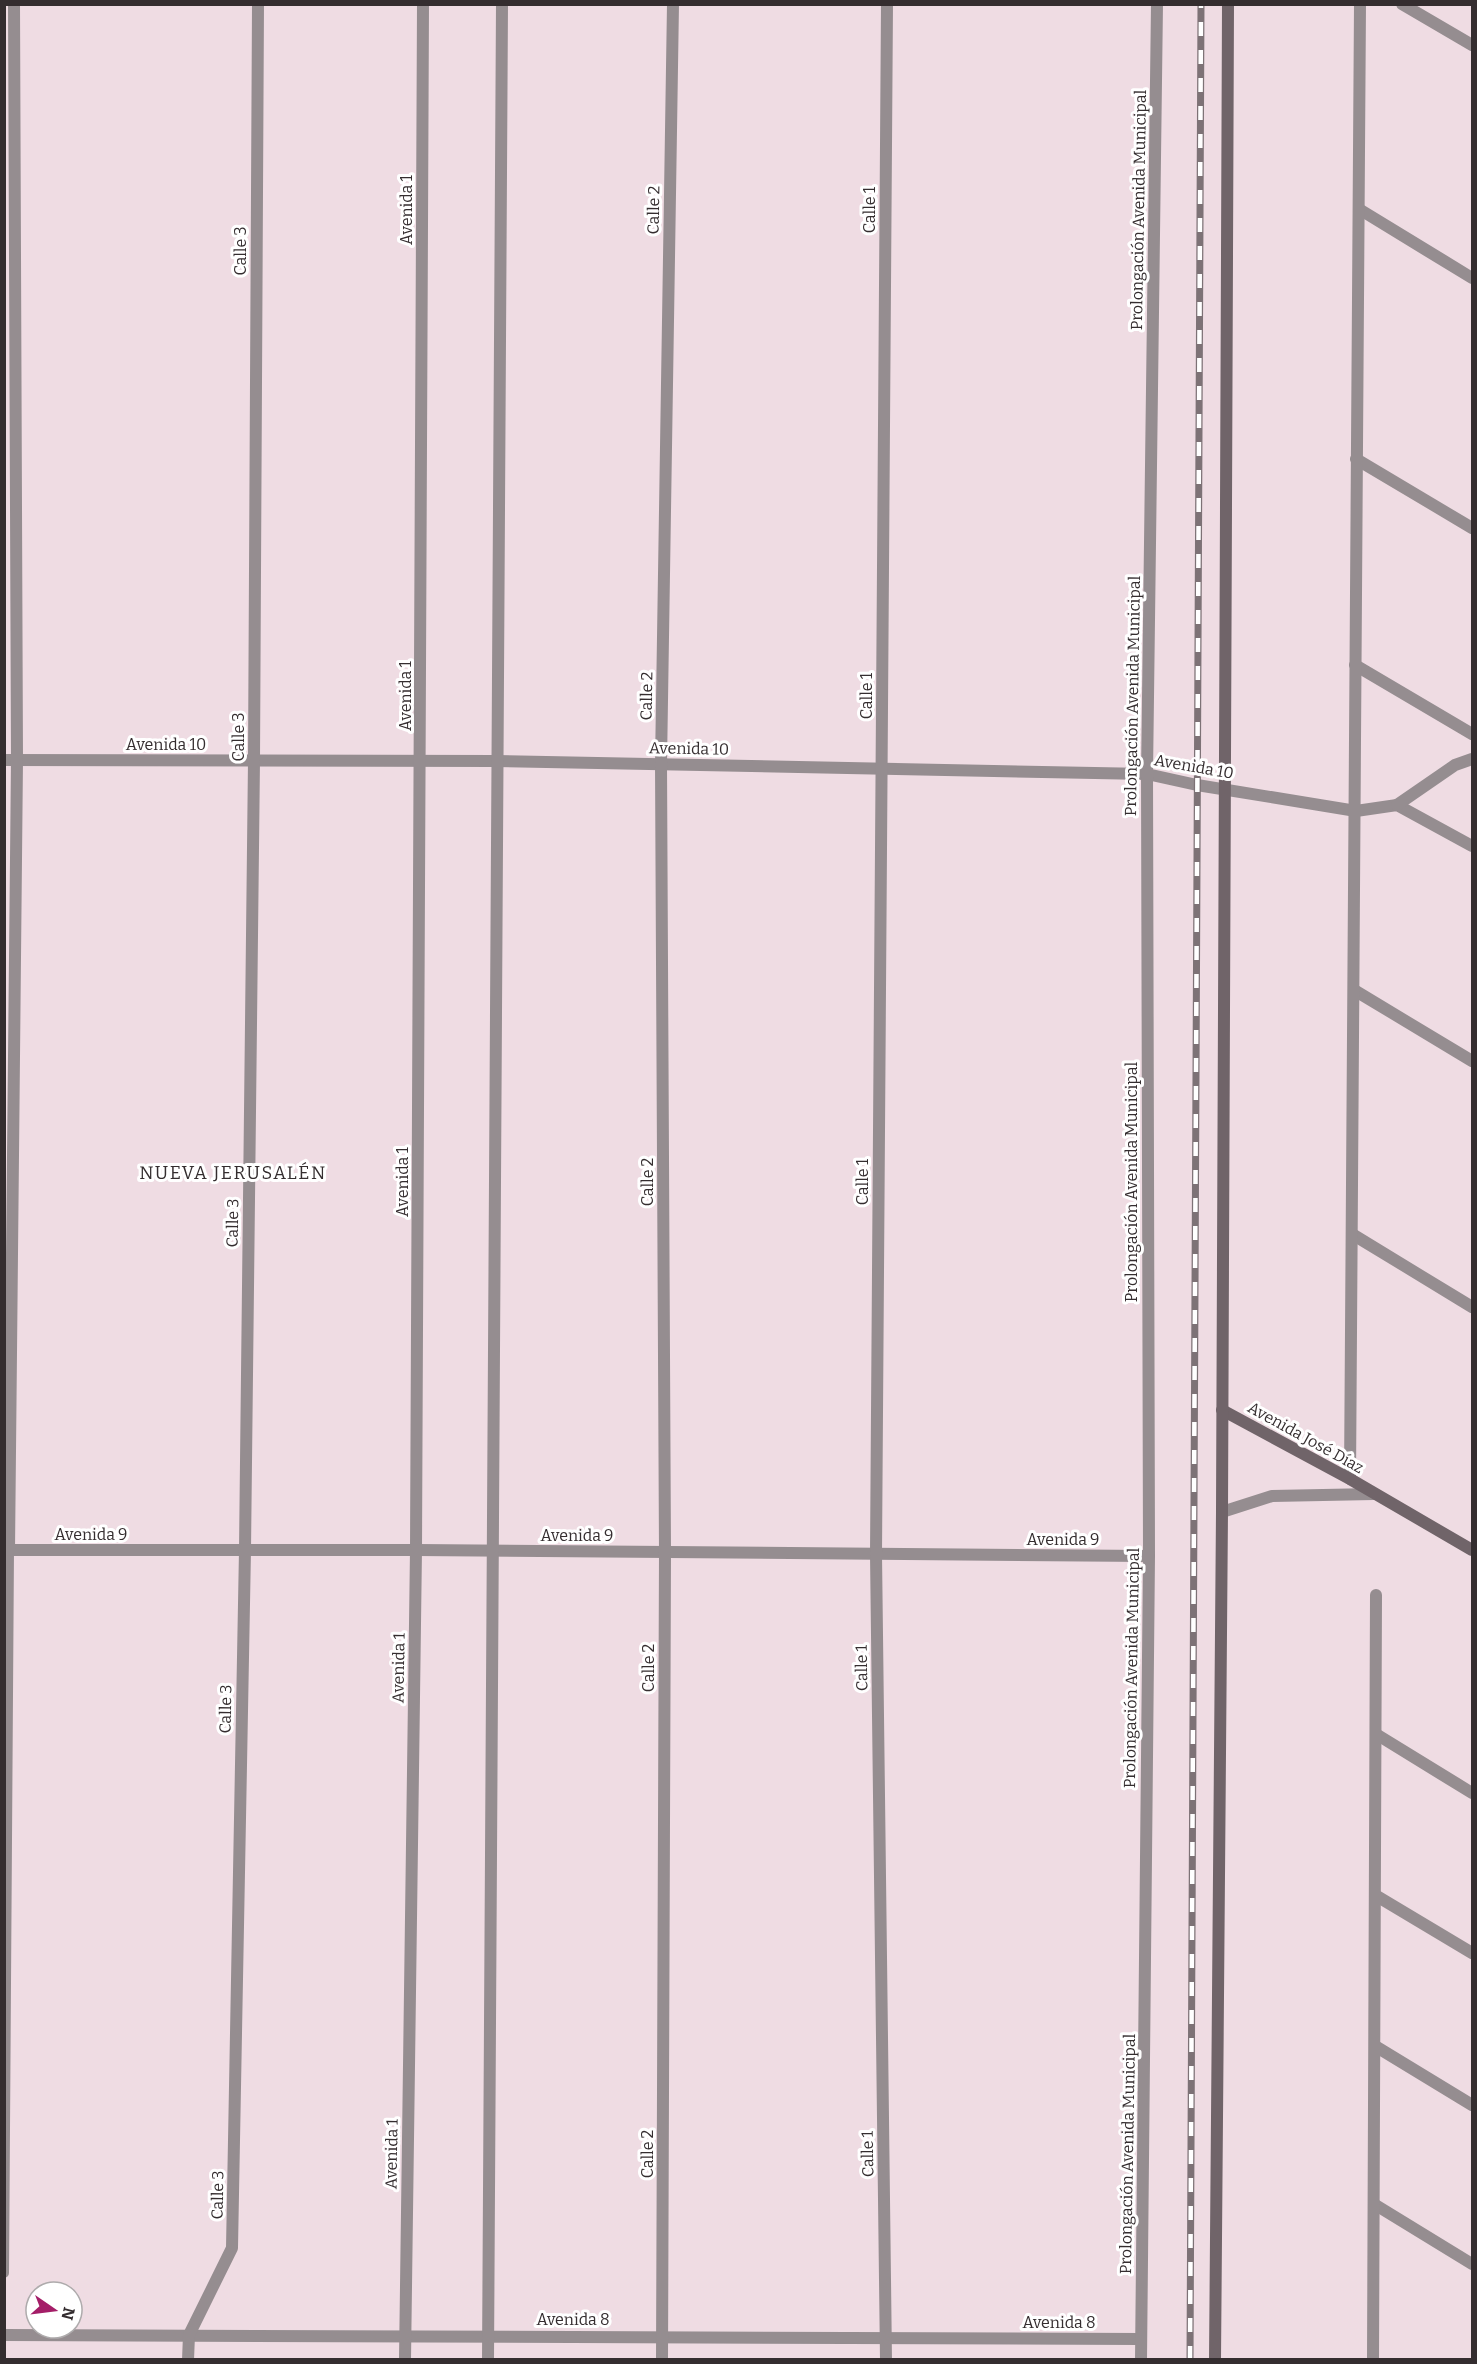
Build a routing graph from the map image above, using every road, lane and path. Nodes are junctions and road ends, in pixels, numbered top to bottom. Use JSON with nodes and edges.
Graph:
{"nodes":[{"id":1,"x":14,"y":4,"type":"edge"},
{"id":2,"x":258,"y":4,"type":"edge"},
{"id":3,"x":423,"y":4,"type":"edge"},
{"id":4,"x":502,"y":4,"type":"edge"},
{"id":5,"x":673,"y":4,"type":"edge"},
{"id":6,"x":887,"y":4,"type":"edge"},
{"id":7,"x":1157,"y":4,"type":"edge"},
{"id":8,"x":1228,"y":4,"type":"edge"},
{"id":9,"x":1360,"y":4,"type":"edge"},
{"id":10,"x":1402,"y":4,"type":"edge"},
{"id":11,"x":1473,"y":45,"type":"edge"},
{"id":12,"x":1359,"y":209,"type":"junction"},
{"id":13,"x":1473,"y":278,"type":"edge"},
{"id":14,"x":1356,"y":459,"type":"junction"},
{"id":15,"x":1473,"y":528,"type":"edge"},
{"id":16,"x":1355,"y":665,"type":"junction"},
{"id":17,"x":1473,"y":734,"type":"edge"},
{"id":18,"x":1473,"y":759,"type":"edge"},
{"id":19,"x":254,"y":760,"type":"junction"},
{"id":20,"x":9,"y":761,"type":"edge"},
{"id":21,"x":421,"y":761,"type":"junction"},
{"id":22,"x":496,"y":761,"type":"junction"},
{"id":23,"x":661,"y":764,"type":"junction"},
{"id":24,"x":882,"y":769,"type":"junction"},
{"id":25,"x":1147,"y":774,"type":"junction"},
{"id":26,"x":1225,"y":788,"type":"junction"},
{"id":27,"x":1397,"y":805,"type":"junction"},
{"id":28,"x":1356,"y":811,"type":"junction"},
{"id":29,"x":1473,"y":846,"type":"edge"},
{"id":30,"x":1354,"y":990,"type":"junction"},
{"id":31,"x":1473,"y":1061,"type":"edge"},
{"id":32,"x":1352,"y":1234,"type":"junction"},
{"id":33,"x":1473,"y":1307,"type":"edge"},
{"id":34,"x":1222,"y":1410,"type":"junction"},
{"id":35,"x":1350,"y":1479,"type":"junction"},
{"id":36,"x":1374,"y":1494,"type":"junction"},
{"id":37,"x":1222,"y":1512,"type":"junction"},
{"id":38,"x":7,"y":1550,"type":"edge"},
{"id":39,"x":245,"y":1550,"type":"junction"},
{"id":40,"x":416,"y":1550,"type":"junction"},
{"id":41,"x":1473,"y":1550,"type":"edge"},
{"id":42,"x":493,"y":1551,"type":"junction"},
{"id":43,"x":665,"y":1552,"type":"junction"},
{"id":44,"x":876,"y":1554,"type":"junction"},
{"id":45,"x":1149,"y":1556,"type":"junction"},
{"id":46,"x":1376,"y":1595,"type":"dead end"},
{"id":47,"x":1376,"y":1734,"type":"junction"},
{"id":48,"x":1473,"y":1793,"type":"edge"},
{"id":49,"x":1375,"y":1895,"type":"junction"},
{"id":50,"x":1473,"y":1953,"type":"edge"},
{"id":51,"x":1375,"y":2046,"type":"junction"},
{"id":52,"x":1473,"y":2105,"type":"edge"},
{"id":53,"x":1374,"y":2204,"type":"junction"},
{"id":54,"x":1473,"y":2264,"type":"edge"},
{"id":55,"x":4,"y":2273,"type":"edge"},
{"id":56,"x":4,"y":2334,"type":"edge"},
{"id":57,"x":189,"y":2334,"type":"junction"},
{"id":58,"x":405,"y":2335,"type":"junction"},
{"id":59,"x":488,"y":2335,"type":"junction"},
{"id":60,"x":663,"y":2336,"type":"junction"},
{"id":61,"x":886,"y":2338,"type":"junction"},
{"id":62,"x":1141,"y":2339,"type":"junction"},
{"id":63,"x":1374,"y":2359,"type":"edge"},
{"id":64,"x":188,"y":2360,"type":"edge"},
{"id":65,"x":405,"y":2360,"type":"edge"},
{"id":66,"x":488,"y":2360,"type":"edge"},
{"id":67,"x":663,"y":2360,"type":"edge"},
{"id":68,"x":886,"y":2360,"type":"edge"},
{"id":69,"x":1141,"y":2360,"type":"edge"},
{"id":70,"x":1215,"y":2360,"type":"edge"}],
"edges":[{"from":1,"to":20,"type":"street"},
{"from":2,"to":19,"type":"street","name":"Calle 3"},
{"from":3,"to":21,"type":"street","name":"Avenida 1"},
{"from":4,"to":22,"type":"street"},
{"from":5,"to":23,"type":"street","name":"Calle 2"},
{"from":6,"to":24,"type":"street","name":"Calle 1"},
{"from":7,"to":25,"type":"street","name":"Prolongación Avenida Municipal"},
{"from":8,"to":26,"type":"main road"},
{"from":9,"to":12,"type":"street"},
{"from":10,"to":11,"type":"street"},
{"from":12,"to":13,"type":"street"},
{"from":12,"to":14,"type":"street"},
{"from":14,"to":15,"type":"street"},
{"from":14,"to":16,"type":"street"},
{"from":16,"to":17,"type":"street"},
{"from":16,"to":28,"type":"street"},
{"from":18,"to":27,"type":"street"},
{"from":19,"to":20,"type":"street","name":"Avenida 10"},
{"from":19,"to":21,"type":"street","name":"Avenida 10"},
{"from":19,"to":39,"type":"street","name":"Calle 3"},
{"from":20,"to":38,"type":"street"},
{"from":21,"to":22,"type":"street","name":"Avenida 10"},
{"from":21,"to":40,"type":"street","name":"Avenida 1"},
{"from":22,"to":23,"type":"street","name":"Avenida 10"},
{"from":22,"to":42,"type":"street"},
{"from":23,"to":24,"type":"street","name":"Avenida 10"},
{"from":23,"to":43,"type":"street","name":"Calle 2"},
{"from":24,"to":25,"type":"street","name":"Avenida 10"},
{"from":24,"to":44,"type":"street","name":"Calle 1"},
{"from":25,"to":26,"type":"street","name":"Avenida 10"},
{"from":25,"to":45,"type":"street","name":"Prolongación Avenida Municipal"},
{"from":26,"to":28,"type":"street","name":"Avenida 10"},
{"from":26,"to":34,"type":"main road"},
{"from":27,"to":28,"type":"street","name":"Avenida 10"},
{"from":27,"to":29,"type":"street"},
{"from":28,"to":30,"type":"street"},
{"from":30,"to":31,"type":"street"},
{"from":30,"to":32,"type":"street"},
{"from":32,"to":33,"type":"street"},
{"from":32,"to":35,"type":"street"},
{"from":34,"to":35,"type":"main road","name":"Avenida José Díaz"},
{"from":34,"to":37,"type":"main road"},
{"from":35,"to":36,"type":"main road","name":"Avenida José Díaz"},
{"from":36,"to":37,"type":"street","name":"Avenida José Díaz"},
{"from":36,"to":41,"type":"main road","name":"Avenida José Díaz"},
{"from":37,"to":70,"type":"main road"},
{"from":38,"to":39,"type":"street","name":"Avenida 9"},
{"from":38,"to":55,"type":"lane"},
{"from":39,"to":40,"type":"street","name":"Avenida 9"},
{"from":39,"to":57,"type":"street","name":"Calle 3"},
{"from":40,"to":42,"type":"street","name":"Avenida 9"},
{"from":40,"to":58,"type":"street","name":"Avenida 1"},
{"from":42,"to":43,"type":"street","name":"Avenida 9"},
{"from":42,"to":59,"type":"street"},
{"from":43,"to":44,"type":"street","name":"Avenida 9"},
{"from":43,"to":60,"type":"street","name":"Calle 2"},
{"from":44,"to":45,"type":"street","name":"Avenida 9"},
{"from":44,"to":61,"type":"street","name":"Calle 1"},
{"from":45,"to":62,"type":"street","name":"Prolongación Avenida Municipal"},
{"from":46,"to":47,"type":"street"},
{"from":47,"to":48,"type":"street"},
{"from":47,"to":49,"type":"street"},
{"from":49,"to":50,"type":"street"},
{"from":49,"to":51,"type":"street"},
{"from":51,"to":52,"type":"street"},
{"from":51,"to":53,"type":"street"},
{"from":53,"to":54,"type":"street"},
{"from":53,"to":63,"type":"street"},
{"from":56,"to":57,"type":"street","name":"Avenida 8"},
{"from":57,"to":58,"type":"street","name":"Avenida 8"},
{"from":57,"to":64,"type":"street","name":"Calle 3"},
{"from":58,"to":59,"type":"street","name":"Avenida 8"},
{"from":58,"to":65,"type":"street","name":"Avenida 1"},
{"from":59,"to":60,"type":"street","name":"Avenida 8"},
{"from":59,"to":66,"type":"street"},
{"from":60,"to":61,"type":"street","name":"Avenida 8"},
{"from":60,"to":67,"type":"street","name":"Calle 2"},
{"from":61,"to":62,"type":"street","name":"Avenida 8"},
{"from":61,"to":68,"type":"street","name":"Calle 1"},
{"from":62,"to":69,"type":"street","name":"Prolongación Avenida Municipal"}]}
